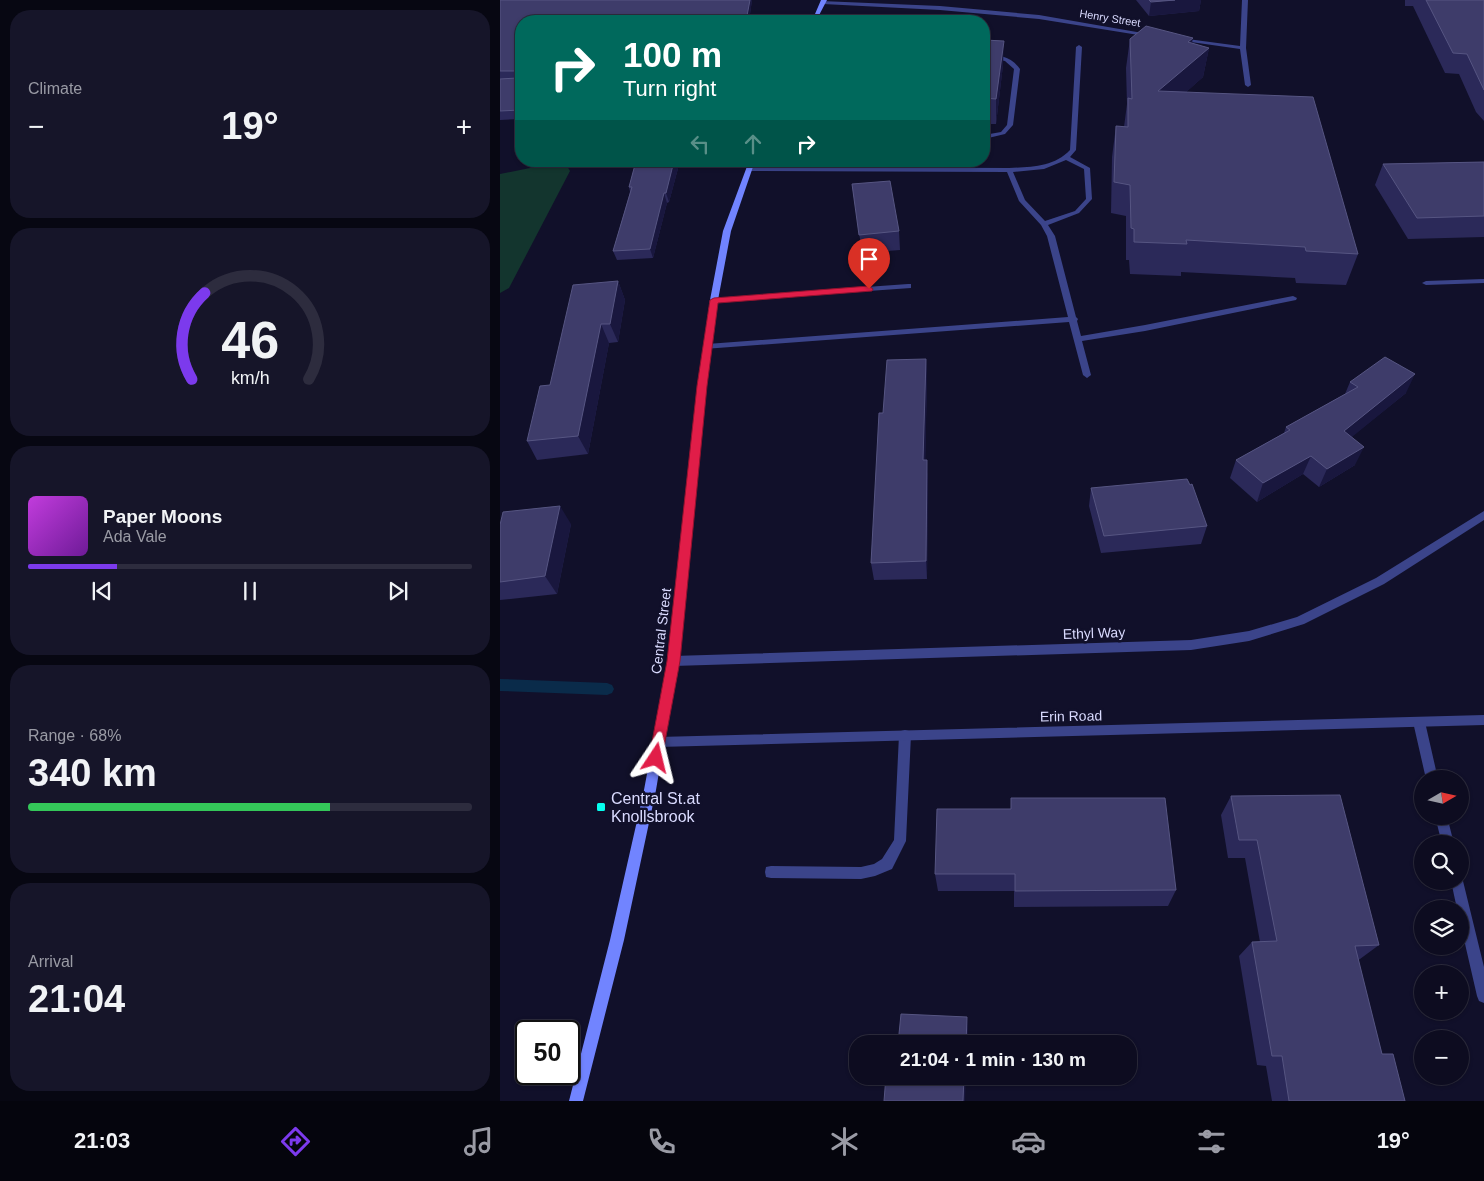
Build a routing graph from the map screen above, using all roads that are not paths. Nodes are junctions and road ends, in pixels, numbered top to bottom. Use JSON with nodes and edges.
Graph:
{"nodes":[{"id":1,"x":1245,"y":0,"type":"edge"},
{"id":2,"x":823,"y":1,"type":"edge"},
{"id":3,"x":817,"y":15,"type":"edge"},
{"id":4,"x":1158,"y":36,"type":"edge"},
{"id":5,"x":1176,"y":39,"type":"edge"},
{"id":6,"x":1080,"y":47,"type":"dead end"},
{"id":7,"x":1243,"y":48,"type":"junction"},
{"id":8,"x":990,"y":56,"type":"edge"},
{"id":9,"x":1248,"y":85,"type":"dead end"},
{"id":10,"x":990,"y":136,"type":"edge"},
{"id":11,"x":1067,"y":158,"type":"junction"},
{"id":12,"x":749,"y":167,"type":"edge"},
{"id":13,"x":854,"y":167,"type":"edge"},
{"id":14,"x":1009,"y":170,"type":"junction"},
{"id":15,"x":1044,"y":224,"type":"junction"},
{"id":16,"x":1484,"y":281,"type":"edge"},
{"id":17,"x":1426,"y":283,"type":"dead end"},
{"id":18,"x":908,"y":286,"type":"dead end"},
{"id":19,"x":1293,"y":298,"type":"dead end"},
{"id":20,"x":714,"y":300,"type":"junction"},
{"id":21,"x":1074,"y":318,"type":"junction"},
{"id":22,"x":1079,"y":339,"type":"junction"},
{"id":23,"x":707,"y":347,"type":"junction"},
{"id":24,"x":1087,"y":375,"type":"dead end"},
{"id":25,"x":1484,"y":515,"type":"edge"},
{"id":26,"x":674,"y":661,"type":"junction"},
{"id":27,"x":1484,"y":720,"type":"edge"},
{"id":28,"x":1418,"y":722,"type":"junction"},
{"id":29,"x":905,"y":735,"type":"junction"},
{"id":30,"x":658,"y":742,"type":"junction"},
{"id":31,"x":1430,"y":770,"type":"edge"},
{"id":32,"x":771,"y":872,"type":"dead end"},
{"id":33,"x":1458,"y":890,"type":"edge"},
{"id":34,"x":1484,"y":996,"type":"edge"},
{"id":35,"x":576,"y":1101,"type":"edge"}],
"edges":[{"from":1,"to":7,"type":"street"},
{"from":2,"to":3,"type":"main road"},
{"from":2,"to":4,"type":"street","name":"Henry Street"},
{"from":5,"to":7,"type":"street"},
{"from":6,"to":11,"type":"street"},
{"from":7,"to":9,"type":"street"},
{"from":8,"to":10,"type":"street"},
{"from":11,"to":14,"type":"street"},
{"from":11,"to":15,"type":"street"},
{"from":12,"to":20,"type":"main road","name":"Central Street"},
{"from":13,"to":14,"type":"street"},
{"from":14,"to":15,"type":"street"},
{"from":15,"to":21,"type":"street"},
{"from":16,"to":17,"type":"street"},
{"from":18,"to":20,"type":"street"},
{"from":19,"to":22,"type":"street"},
{"from":20,"to":23,"type":"main road","name":"Central Street"},
{"from":21,"to":22,"type":"street"},
{"from":21,"to":23,"type":"street"},
{"from":22,"to":24,"type":"street"},
{"from":23,"to":26,"type":"main road","name":"Central Street"},
{"from":25,"to":26,"type":"street","name":"Ethyl Way"},
{"from":26,"to":30,"type":"main road","name":"Central Street"},
{"from":27,"to":28,"type":"street","name":"Erin Road"},
{"from":28,"to":29,"type":"street","name":"Erin Road"},
{"from":28,"to":31,"type":"street"},
{"from":29,"to":30,"type":"street","name":"Erin Road"},
{"from":29,"to":32,"type":"street"},
{"from":30,"to":35,"type":"main road","name":"Central Street"},
{"from":33,"to":34,"type":"street"}]}
